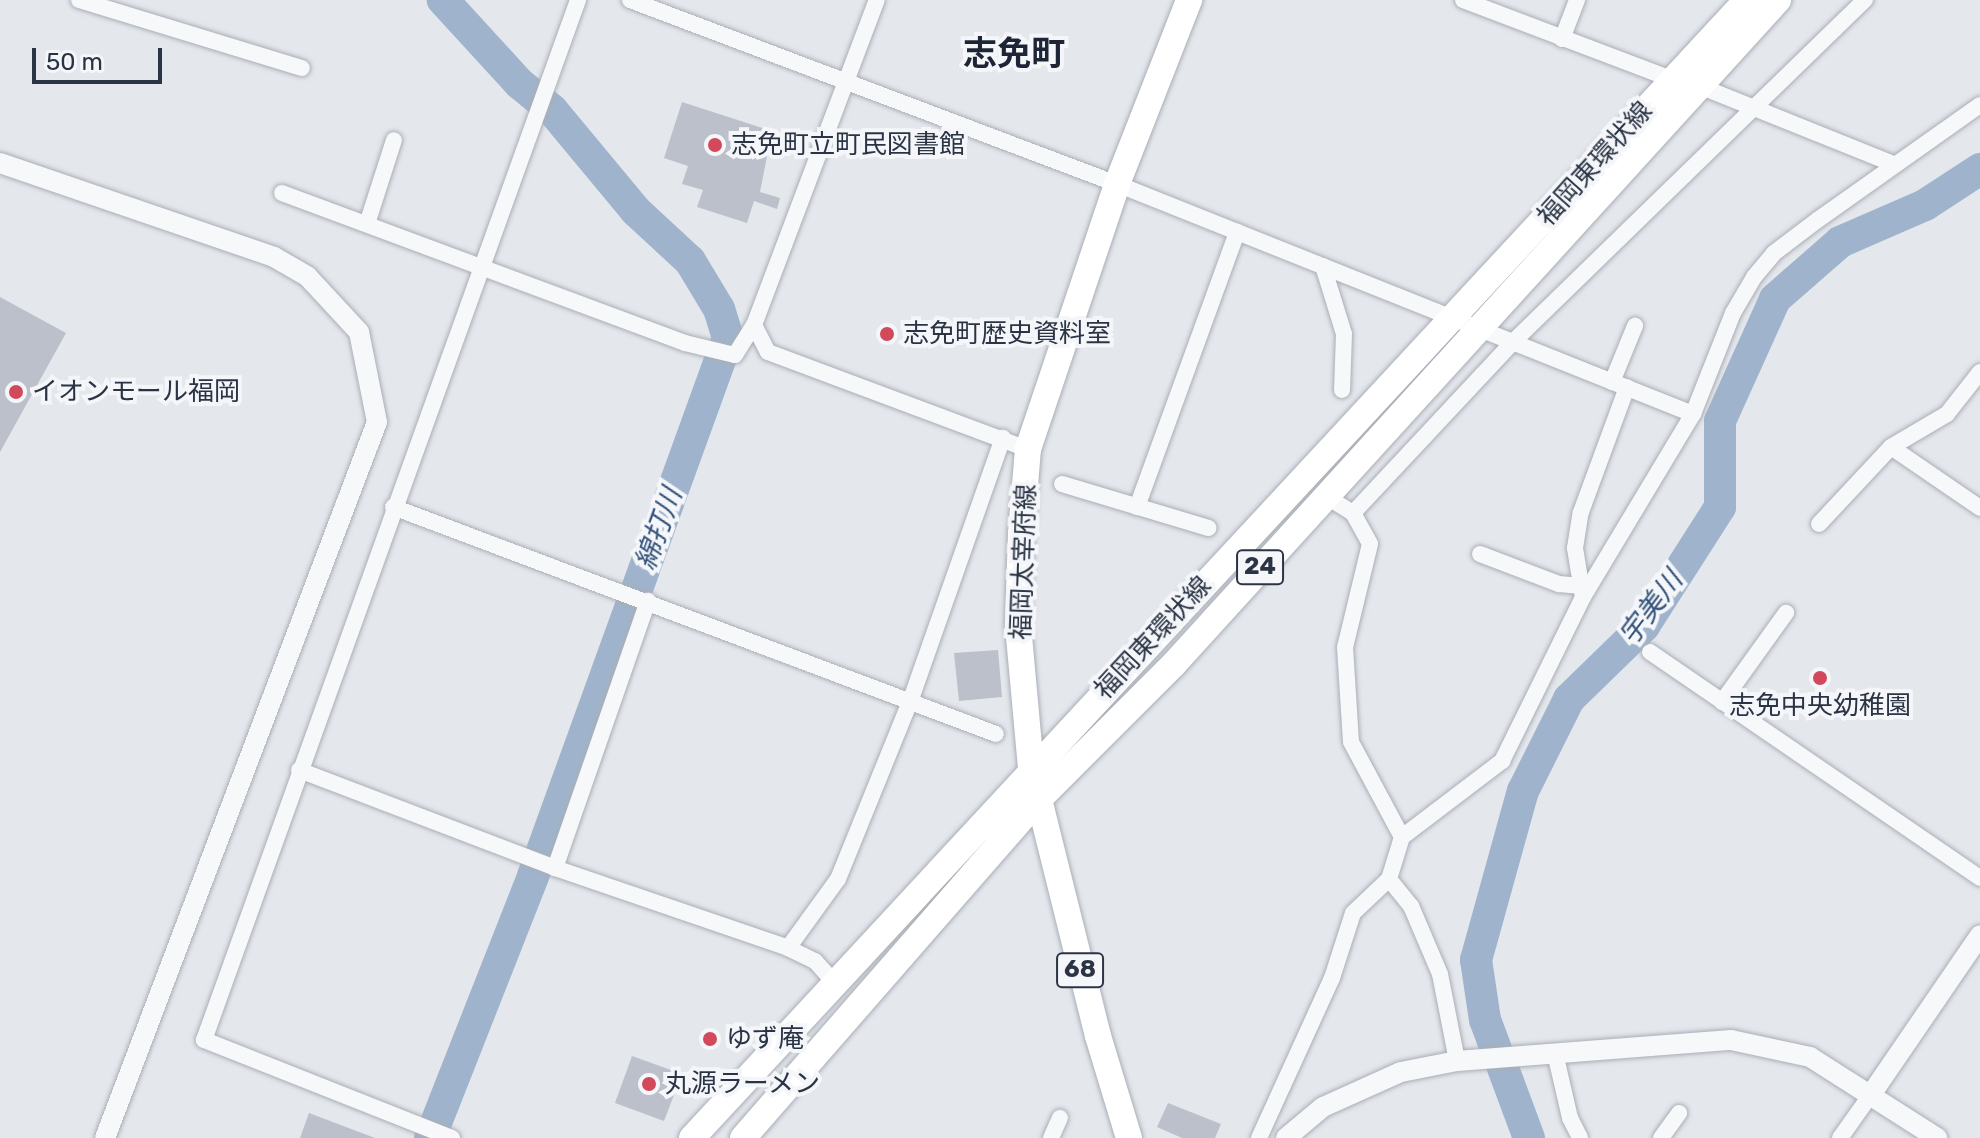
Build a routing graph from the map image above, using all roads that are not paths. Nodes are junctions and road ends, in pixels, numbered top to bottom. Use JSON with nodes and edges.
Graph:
{"nodes":[{"id":1,"x":79,"y":0,"type":"edge"},
{"id":2,"x":578,"y":0,"type":"edge"},
{"id":3,"x":630,"y":0,"type":"edge"},
{"id":4,"x":877,"y":0,"type":"edge"},
{"id":5,"x":1189,"y":0,"type":"edge"},
{"id":6,"x":1463,"y":0,"type":"edge"},
{"id":7,"x":1577,"y":0,"type":"edge"},
{"id":8,"x":1747,"y":0,"type":"edge"},
{"id":9,"x":1778,"y":0,"type":"edge"},
{"id":10,"x":1865,"y":0,"type":"edge"},
{"id":11,"x":119,"y":6,"type":"edge"},
{"id":12,"x":1562,"y":39,"type":"junction"},
{"id":13,"x":302,"y":68,"type":"dead end"},
{"id":14,"x":1684,"y":82,"type":"junction"},
{"id":15,"x":846,"y":83,"type":"junction"},
{"id":16,"x":1980,"y":105,"type":"edge"},
{"id":17,"x":1751,"y":106,"type":"junction"},
{"id":18,"x":394,"y":140,"type":"dead end"},
{"id":19,"x":0,"y":163,"type":"edge"},
{"id":20,"x":1894,"y":164,"type":"junction"},
{"id":21,"x":1117,"y":184,"type":"junction"},
{"id":22,"x":282,"y":193,"type":"dead end"},
{"id":23,"x":367,"y":224,"type":"junction"},
{"id":24,"x":1237,"y":232,"type":"junction"},
{"id":25,"x":481,"y":265,"type":"junction"},
{"id":26,"x":1323,"y":266,"type":"junction"},
{"id":27,"x":1466,"y":323,"type":"junction"},
{"id":28,"x":754,"y":325,"type":"junction"},
{"id":29,"x":1635,"y":326,"type":"dead end"},
{"id":30,"x":1513,"y":342,"type":"junction"},
{"id":31,"x":1980,"y":372,"type":"edge"},
{"id":32,"x":1620,"y":384,"type":"junction"},
{"id":33,"x":1342,"y":390,"type":"dead end"},
{"id":34,"x":1693,"y":414,"type":"junction"},
{"id":35,"x":1003,"y":438,"type":"junction"},
{"id":36,"x":1891,"y":447,"type":"junction"},
{"id":37,"x":1028,"y":449,"type":"junction"},
{"id":38,"x":1062,"y":484,"type":"dead end"},
{"id":39,"x":1324,"y":495,"type":"junction"},
{"id":40,"x":393,"y":507,"type":"junction"},
{"id":41,"x":1137,"y":507,"type":"junction"},
{"id":42,"x":1980,"y":508,"type":"edge"},
{"id":43,"x":1353,"y":513,"type":"junction"},
{"id":44,"x":1819,"y":524,"type":"dead end"},
{"id":45,"x":1209,"y":528,"type":"dead end"},
{"id":46,"x":1480,"y":554,"type":"dead end"},
{"id":47,"x":1582,"y":592,"type":"junction"},
{"id":48,"x":648,"y":601,"type":"junction"},
{"id":49,"x":1786,"y":613,"type":"dead end"},
{"id":50,"x":1650,"y":652,"type":"dead end"},
{"id":51,"x":911,"y":699,"type":"junction"},
{"id":52,"x":1722,"y":702,"type":"junction"},
{"id":53,"x":996,"y":734,"type":"dead end"},
{"id":54,"x":1031,"y":768,"type":"junction"},
{"id":55,"x":299,"y":770,"type":"junction"},
{"id":56,"x":1038,"y":800,"type":"junction"},
{"id":57,"x":1402,"y":837,"type":"junction"},
{"id":58,"x":555,"y":868,"type":"junction"},
{"id":59,"x":1980,"y":878,"type":"edge"},
{"id":60,"x":1389,"y":879,"type":"junction"},
{"id":61,"x":1980,"y":935,"type":"edge"},
{"id":62,"x":788,"y":948,"type":"junction"},
{"id":63,"x":833,"y":981,"type":"junction"},
{"id":64,"x":1550,"y":1054,"type":"junction"},
{"id":65,"x":1461,"y":1061,"type":"junction"},
{"id":66,"x":1872,"y":1093,"type":"junction"},
{"id":67,"x":1679,"y":1113,"type":"dead end"},
{"id":68,"x":1060,"y":1118,"type":"dead end"},
{"id":69,"x":105,"y":1138,"type":"edge"},
{"id":70,"x":452,"y":1138,"type":"edge"},
{"id":71,"x":692,"y":1138,"type":"edge"},
{"id":72,"x":743,"y":1138,"type":"edge"},
{"id":73,"x":1051,"y":1138,"type":"edge"},
{"id":74,"x":1129,"y":1138,"type":"edge"},
{"id":75,"x":1259,"y":1138,"type":"edge"},
{"id":76,"x":1286,"y":1138,"type":"edge"},
{"id":77,"x":1580,"y":1138,"type":"edge"},
{"id":78,"x":1661,"y":1138,"type":"edge"},
{"id":79,"x":1840,"y":1138,"type":"edge"},
{"id":80,"x":1937,"y":1138,"type":"edge"}],
"edges":[{"from":1,"to":11,"type":"street"},
{"from":2,"to":25,"type":"street"},
{"from":3,"to":15,"type":"street"},
{"from":4,"to":15,"type":"street"},
{"from":5,"to":21,"type":"main road","name":"福岡太宰府線","number":"68"},
{"from":6,"to":12,"type":"street"},
{"from":7,"to":12,"type":"street"},
{"from":8,"to":14,"type":"main road","name":"福岡東環状線","number":"24"},
{"from":9,"to":14,"type":"main road","name":"福岡東環状線","number":"24"},
{"from":10,"to":17,"type":"street"},
{"from":11,"to":13,"type":"street"},
{"from":12,"to":14,"type":"street"},
{"from":14,"to":17,"type":"street"},
{"from":14,"to":27,"type":"main road","name":"福岡東環状線","number":"24"},
{"from":15,"to":21,"type":"street"},
{"from":15,"to":28,"type":"street"},
{"from":16,"to":20,"type":"street"},
{"from":17,"to":20,"type":"street"},
{"from":17,"to":30,"type":"street"},
{"from":18,"to":23,"type":"street"},
{"from":19,"to":69,"type":"street"},
{"from":20,"to":34,"type":"street"},
{"from":21,"to":24,"type":"street"},
{"from":21,"to":37,"type":"main road","name":"福岡太宰府線","number":"68"},
{"from":22,"to":23,"type":"street"},
{"from":23,"to":25,"type":"street"},
{"from":24,"to":26,"type":"street"},
{"from":24,"to":41,"type":"street"},
{"from":25,"to":28,"type":"street"},
{"from":25,"to":40,"type":"street"},
{"from":26,"to":27,"type":"street"},
{"from":26,"to":33,"type":"street"},
{"from":27,"to":30,"type":"street"},
{"from":27,"to":39,"type":"main road","name":"福岡東環状線","number":"24"},
{"from":27,"to":54,"type":"main road","name":"福岡東環状線","number":"24"},
{"from":28,"to":35,"type":"street"},
{"from":29,"to":32,"type":"street"},
{"from":30,"to":32,"type":"street"},
{"from":30,"to":43,"type":"street"},
{"from":31,"to":36,"type":"street"},
{"from":32,"to":34,"type":"street"},
{"from":32,"to":47,"type":"street"},
{"from":34,"to":47,"type":"street"},
{"from":35,"to":37,"type":"street"},
{"from":35,"to":51,"type":"street"},
{"from":36,"to":42,"type":"street"},
{"from":36,"to":44,"type":"street"},
{"from":37,"to":54,"type":"main road","name":"福岡太宰府線","number":"68"},
{"from":38,"to":41,"type":"street"},
{"from":39,"to":43,"type":"street"},
{"from":39,"to":56,"type":"main road","name":"福岡東環状線","number":"24"},
{"from":40,"to":48,"type":"street"},
{"from":40,"to":55,"type":"street"},
{"from":41,"to":45,"type":"street"},
{"from":43,"to":57,"type":"street"},
{"from":46,"to":47,"type":"street"},
{"from":47,"to":57,"type":"street"},
{"from":48,"to":51,"type":"street"},
{"from":48,"to":58,"type":"street"},
{"from":49,"to":52,"type":"street"},
{"from":50,"to":52,"type":"street"},
{"from":51,"to":53,"type":"street"},
{"from":51,"to":62,"type":"street"},
{"from":52,"to":59,"type":"street"},
{"from":54,"to":56,"type":"main road","name":"福岡太宰府線","number":"68"},
{"from":54,"to":63,"type":"main road","name":"福岡東環状線","number":"24"},
{"from":55,"to":58,"type":"street"},
{"from":55,"to":70,"type":"street"},
{"from":56,"to":72,"type":"main road","name":"福岡東環状線","number":"24"},
{"from":56,"to":74,"type":"main road","name":"福岡太宰府線","number":"68"},
{"from":57,"to":60,"type":"street"},
{"from":58,"to":62,"type":"street"},
{"from":60,"to":65,"type":"street"},
{"from":60,"to":75,"type":"street"},
{"from":61,"to":66,"type":"street"},
{"from":62,"to":63,"type":"street"},
{"from":63,"to":71,"type":"main road","name":"福岡東環状線","number":"24"},
{"from":64,"to":65,"type":"street"},
{"from":64,"to":66,"type":"street"},
{"from":64,"to":77,"type":"street"},
{"from":65,"to":76,"type":"street"},
{"from":66,"to":79,"type":"street"},
{"from":66,"to":80,"type":"street"},
{"from":67,"to":78,"type":"street"},
{"from":68,"to":73,"type":"street"}]}
